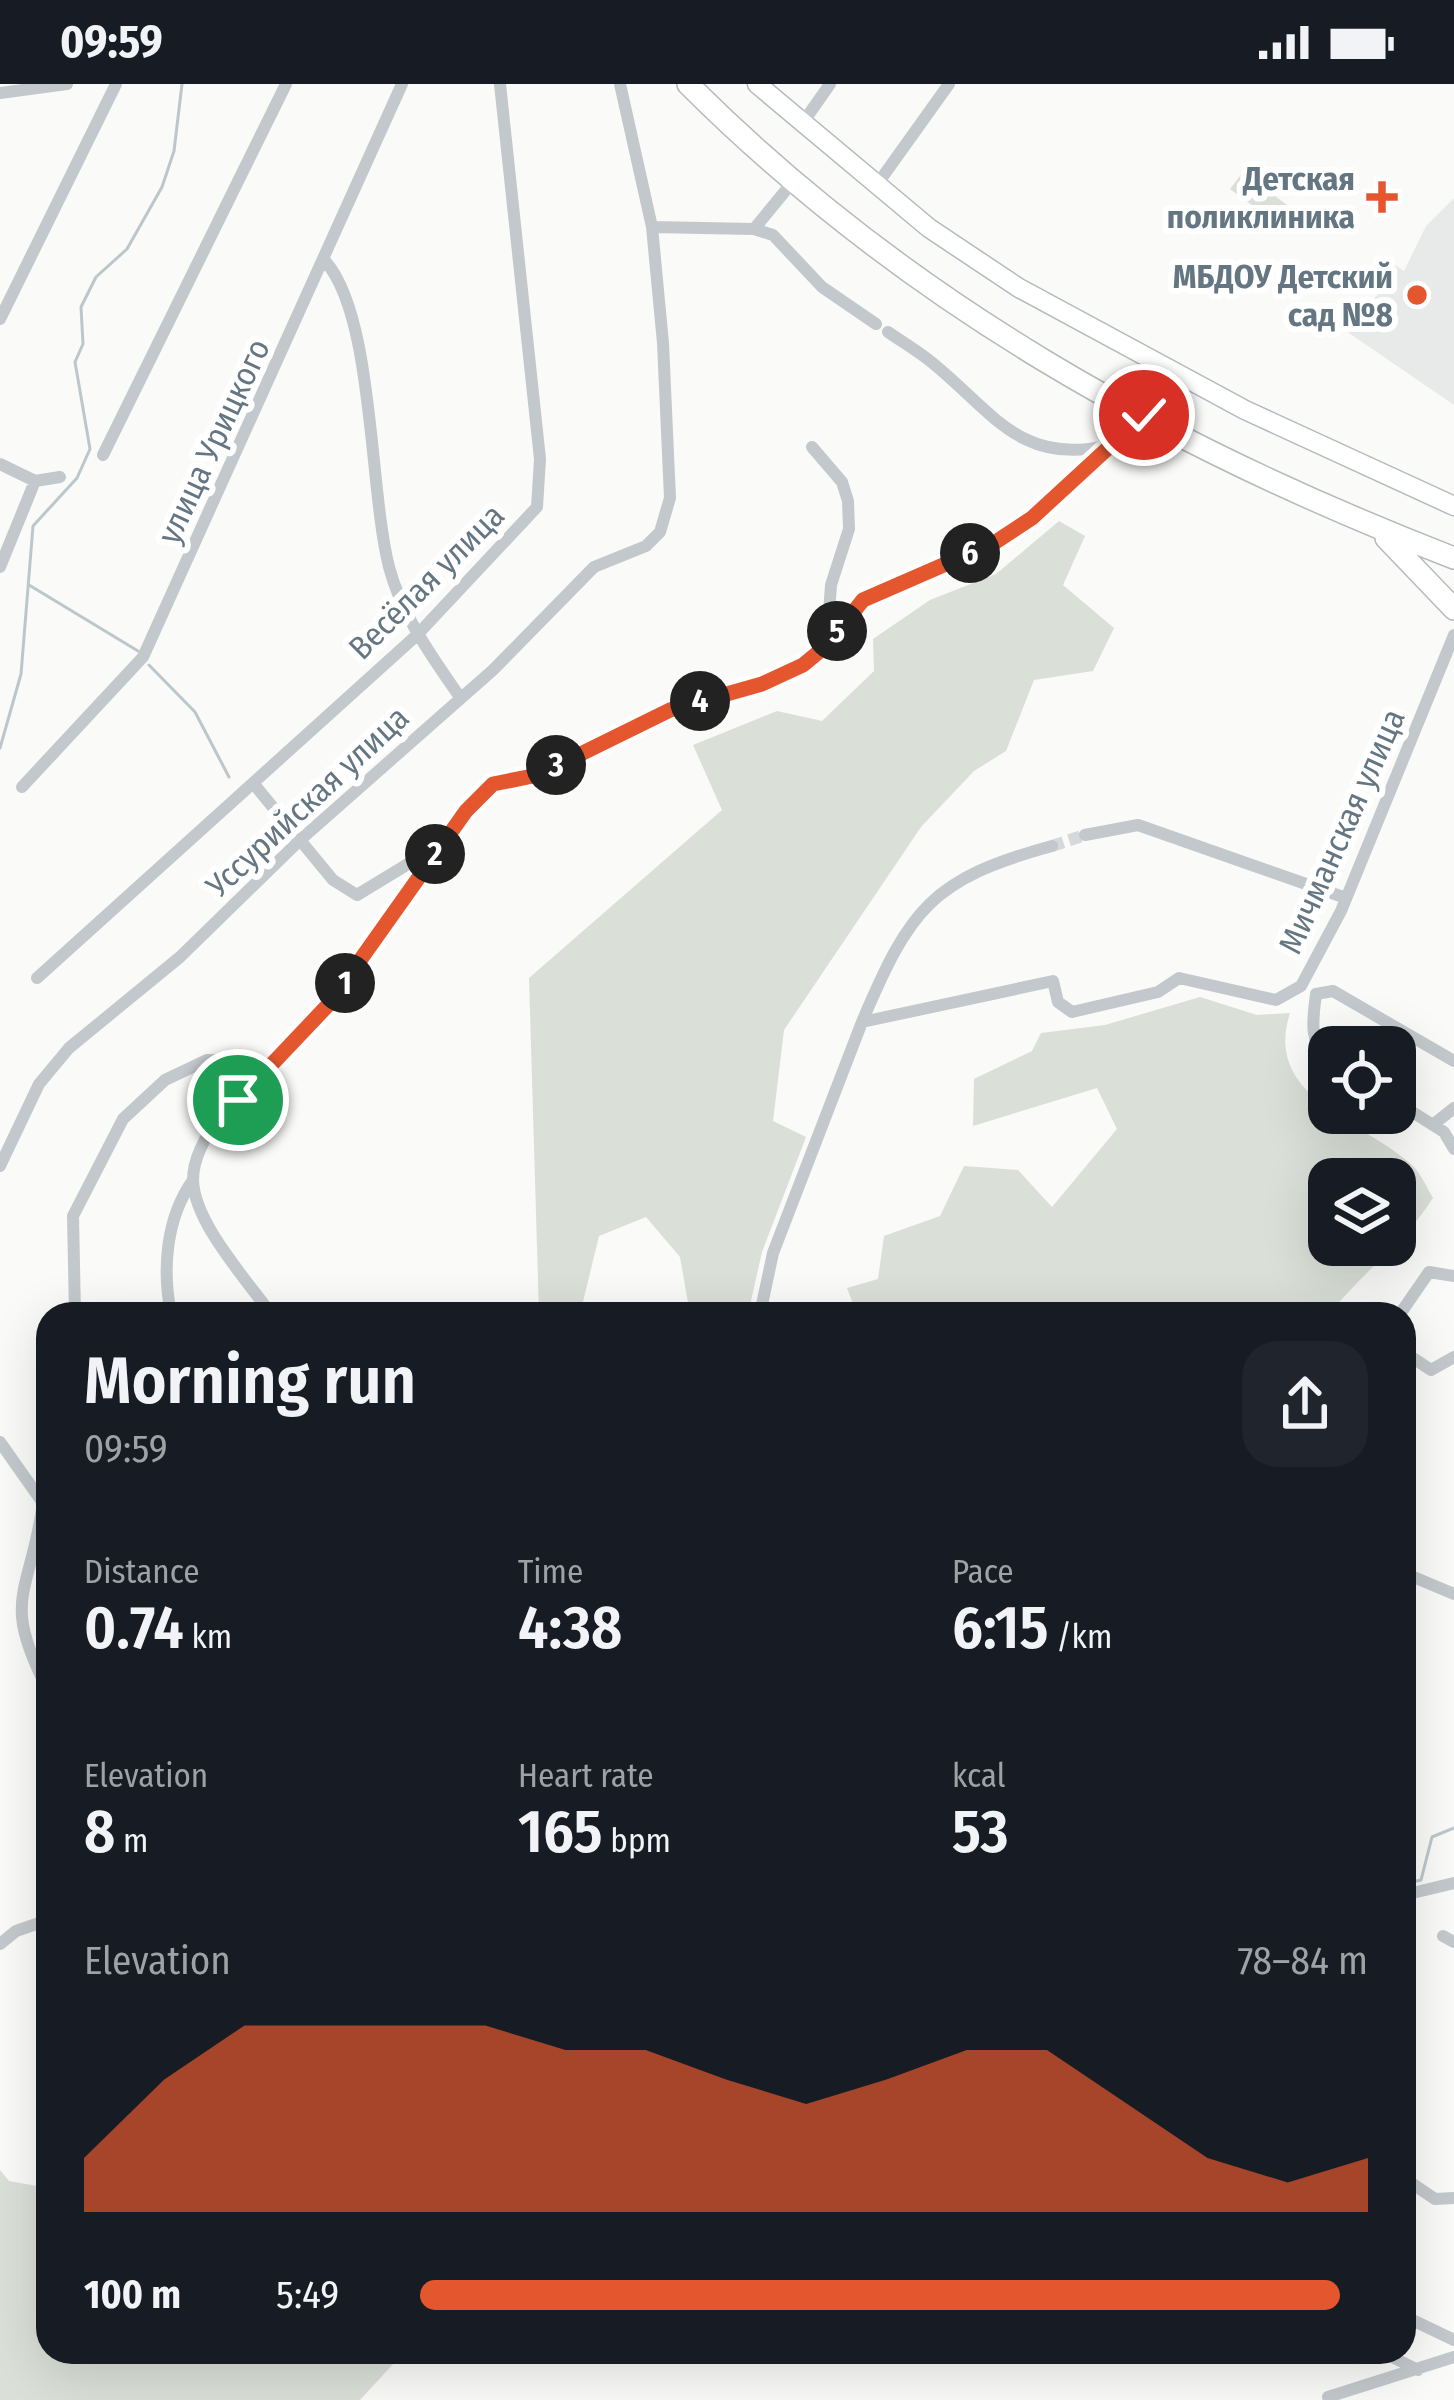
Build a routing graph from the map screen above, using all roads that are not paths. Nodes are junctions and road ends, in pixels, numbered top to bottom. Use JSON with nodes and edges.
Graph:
{"nodes":[{"id":1,"x":67,"y":84,"type":"edge"},
{"id":2,"x":116,"y":84,"type":"edge"},
{"id":3,"x":286,"y":84,"type":"edge"},
{"id":4,"x":402,"y":84,"type":"edge"},
{"id":5,"x":500,"y":84,"type":"edge"},
{"id":6,"x":620,"y":84,"type":"edge"},
{"id":7,"x":688,"y":84,"type":"edge"},
{"id":8,"x":757,"y":84,"type":"edge"},
{"id":9,"x":830,"y":84,"type":"edge"},
{"id":10,"x":949,"y":84,"type":"edge"},
{"id":11,"x":0,"y":93,"type":"edge"},
{"id":12,"x":802,"y":124,"type":"junction"},
{"id":13,"x":791,"y":184,"type":"junction"},
{"id":14,"x":876,"y":186,"type":"junction"},
{"id":15,"x":652,"y":226,"type":"junction"},
{"id":16,"x":754,"y":229,"type":"junction"},
{"id":17,"x":326,"y":262,"type":"junction"},
{"id":18,"x":0,"y":320,"type":"edge"},
{"id":19,"x":875,"y":324,"type":"dead end"},
{"id":20,"x":888,"y":332,"type":"dead end"},
{"id":21,"x":1144,"y":415,"type":"junction"},
{"id":22,"x":1108,"y":445,"type":"junction"},
{"id":23,"x":812,"y":448,"type":"dead end"},
{"id":24,"x":103,"y":455,"type":"dead end"},
{"id":25,"x":0,"y":464,"type":"edge"},
{"id":26,"x":60,"y":478,"type":"dead end"},
{"id":27,"x":35,"y":481,"type":"junction"},
{"id":28,"x":1454,"y":506,"type":"edge"},
{"id":29,"x":1350,"y":514,"type":"junction"},
{"id":30,"x":1454,"y":558,"type":"edge"},
{"id":31,"x":0,"y":567,"type":"edge"},
{"id":32,"x":1454,"y":609,"type":"edge"},
{"id":33,"x":417,"y":634,"type":"junction"},
{"id":34,"x":1454,"y":635,"type":"edge"},
{"id":35,"x":826,"y":646,"type":"junction"},
{"id":36,"x":459,"y":696,"type":"junction"},
{"id":37,"x":253,"y":783,"type":"junction"},
{"id":38,"x":22,"y":787,"type":"dead end"},
{"id":39,"x":1085,"y":835,"type":"tunnel mouth"},
{"id":40,"x":299,"y":841,"type":"junction"},
{"id":41,"x":1052,"y":846,"type":"tunnel mouth"},
{"id":42,"x":433,"y":857,"type":"junction"},
{"id":43,"x":1346,"y":898,"type":"junction"},
{"id":44,"x":38,"y":978,"type":"dead end"},
{"id":45,"x":862,"y":1022,"type":"junction"},
{"id":46,"x":1313,"y":1026,"type":"edge"},
{"id":47,"x":1394,"y":1026,"type":"edge"},
{"id":48,"x":1416,"y":1039,"type":"edge"},
{"id":49,"x":1454,"y":1061,"type":"edge"},
{"id":50,"x":269,"y":1062,"type":"junction"},
{"id":51,"x":1454,"y":1108,"type":"edge"},
{"id":52,"x":1416,"y":1113,"type":"edge"},
{"id":53,"x":1434,"y":1124,"type":"junction"},
{"id":54,"x":1454,"y":1149,"type":"edge"},
{"id":55,"x":0,"y":1166,"type":"edge"},
{"id":56,"x":193,"y":1180,"type":"junction"},
{"id":57,"x":1454,"y":1276,"type":"edge"},
{"id":58,"x":75,"y":1302,"type":"edge"},
{"id":59,"x":168,"y":1302,"type":"edge"},
{"id":60,"x":262,"y":1302,"type":"edge"},
{"id":61,"x":763,"y":1302,"type":"edge"},
{"id":62,"x":1408,"y":1302,"type":"edge"},
{"id":63,"x":1454,"y":1357,"type":"edge"},
{"id":64,"x":1416,"y":1360,"type":"edge"},
{"id":65,"x":0,"y":1442,"type":"edge"},
{"id":66,"x":36,"y":1493,"type":"edge"},
{"id":67,"x":36,"y":1521,"type":"edge"},
{"id":68,"x":1416,"y":1578,"type":"edge"},
{"id":69,"x":1454,"y":1594,"type":"edge"},
{"id":70,"x":7,"y":1596,"type":"dead end"},
{"id":71,"x":14,"y":1656,"type":"dead end"},
{"id":72,"x":36,"y":1678,"type":"edge"},
{"id":73,"x":1454,"y":1883,"type":"edge"},
{"id":74,"x":1416,"y":1892,"type":"edge"},
{"id":75,"x":36,"y":1924,"type":"edge"},
{"id":76,"x":0,"y":1944,"type":"edge"},
{"id":77,"x":1416,"y":2186,"type":"edge"},
{"id":78,"x":1454,"y":2198,"type":"edge"},
{"id":79,"x":1416,"y":2322,"type":"edge"},
{"id":80,"x":1454,"y":2340,"type":"edge"},
{"id":81,"x":1454,"y":2357,"type":"edge"},
{"id":82,"x":1405,"y":2364,"type":"edge"},
{"id":83,"x":1419,"y":2371,"type":"junction"},
{"id":84,"x":1328,"y":2397,"type":"dead end"}],
"edges":[{"from":1,"to":11,"type":"street"},
{"from":2,"to":18,"type":"street"},
{"from":3,"to":24,"type":"street"},
{"from":4,"to":17,"type":"street","name":"улица Урицкого"},
{"from":5,"to":33,"type":"street","name":"Весёлая улица"},
{"from":6,"to":15,"type":"street"},
{"from":7,"to":13,"type":"main road"},
{"from":8,"to":12,"type":"street"},
{"from":9,"to":12,"type":"street"},
{"from":10,"to":14,"type":"street"},
{"from":12,"to":14,"type":"street"},
{"from":13,"to":16,"type":"street"},
{"from":13,"to":21,"type":"main road"},
{"from":14,"to":28,"type":"street"},
{"from":15,"to":16,"type":"street"},
{"from":15,"to":36,"type":"street","name":"Уссурийская улица"},
{"from":16,"to":19,"type":"street"},
{"from":17,"to":33,"type":"street"},
{"from":17,"to":38,"type":"street","name":"улица Урицкого"},
{"from":20,"to":22,"type":"street"},
{"from":21,"to":22,"type":"street"},
{"from":21,"to":29,"type":"main road"},
{"from":22,"to":35,"type":"street"},
{"from":23,"to":35,"type":"street"},
{"from":25,"to":27,"type":"street"},
{"from":26,"to":27,"type":"street"},
{"from":27,"to":31,"type":"street"},
{"from":29,"to":30,"type":"main road"},
{"from":29,"to":32,"type":"main road"},
{"from":33,"to":36,"type":"street"},
{"from":33,"to":37,"type":"street","name":"Весёлая улица"},
{"from":34,"to":43,"type":"street","name":"Мичманская улица"},
{"from":35,"to":42,"type":"street"},
{"from":36,"to":40,"type":"street","name":"Уссурийская улица"},
{"from":37,"to":40,"type":"street"},
{"from":37,"to":44,"type":"street","name":"Весёлая улица"},
{"from":39,"to":43,"type":"street"},
{"from":40,"to":42,"type":"street"},
{"from":40,"to":55,"type":"street","name":"Уссурийская улица"},
{"from":41,"to":45,"type":"street"},
{"from":42,"to":50,"type":"street"},
{"from":43,"to":45,"type":"street","name":"Мичманская улица"},
{"from":45,"to":61,"type":"street"},
{"from":46,"to":47,"type":"street"},
{"from":48,"to":49,"type":"street"},
{"from":50,"to":56,"type":"street"},
{"from":50,"to":58,"type":"street"},
{"from":51,"to":53,"type":"street"},
{"from":52,"to":53,"type":"street"},
{"from":53,"to":54,"type":"street"},
{"from":56,"to":59,"type":"street"},
{"from":56,"to":60,"type":"street"},
{"from":57,"to":62,"type":"street"},
{"from":63,"to":64,"type":"street"},
{"from":65,"to":66,"type":"street"},
{"from":67,"to":70,"type":"street"},
{"from":68,"to":69,"type":"street"},
{"from":71,"to":72,"type":"street"},
{"from":73,"to":74,"type":"street"},
{"from":75,"to":76,"type":"street"},
{"from":77,"to":78,"type":"street"},
{"from":79,"to":80,"type":"street"},
{"from":81,"to":83,"type":"street"},
{"from":82,"to":83,"type":"street"},
{"from":83,"to":84,"type":"street"}]}
